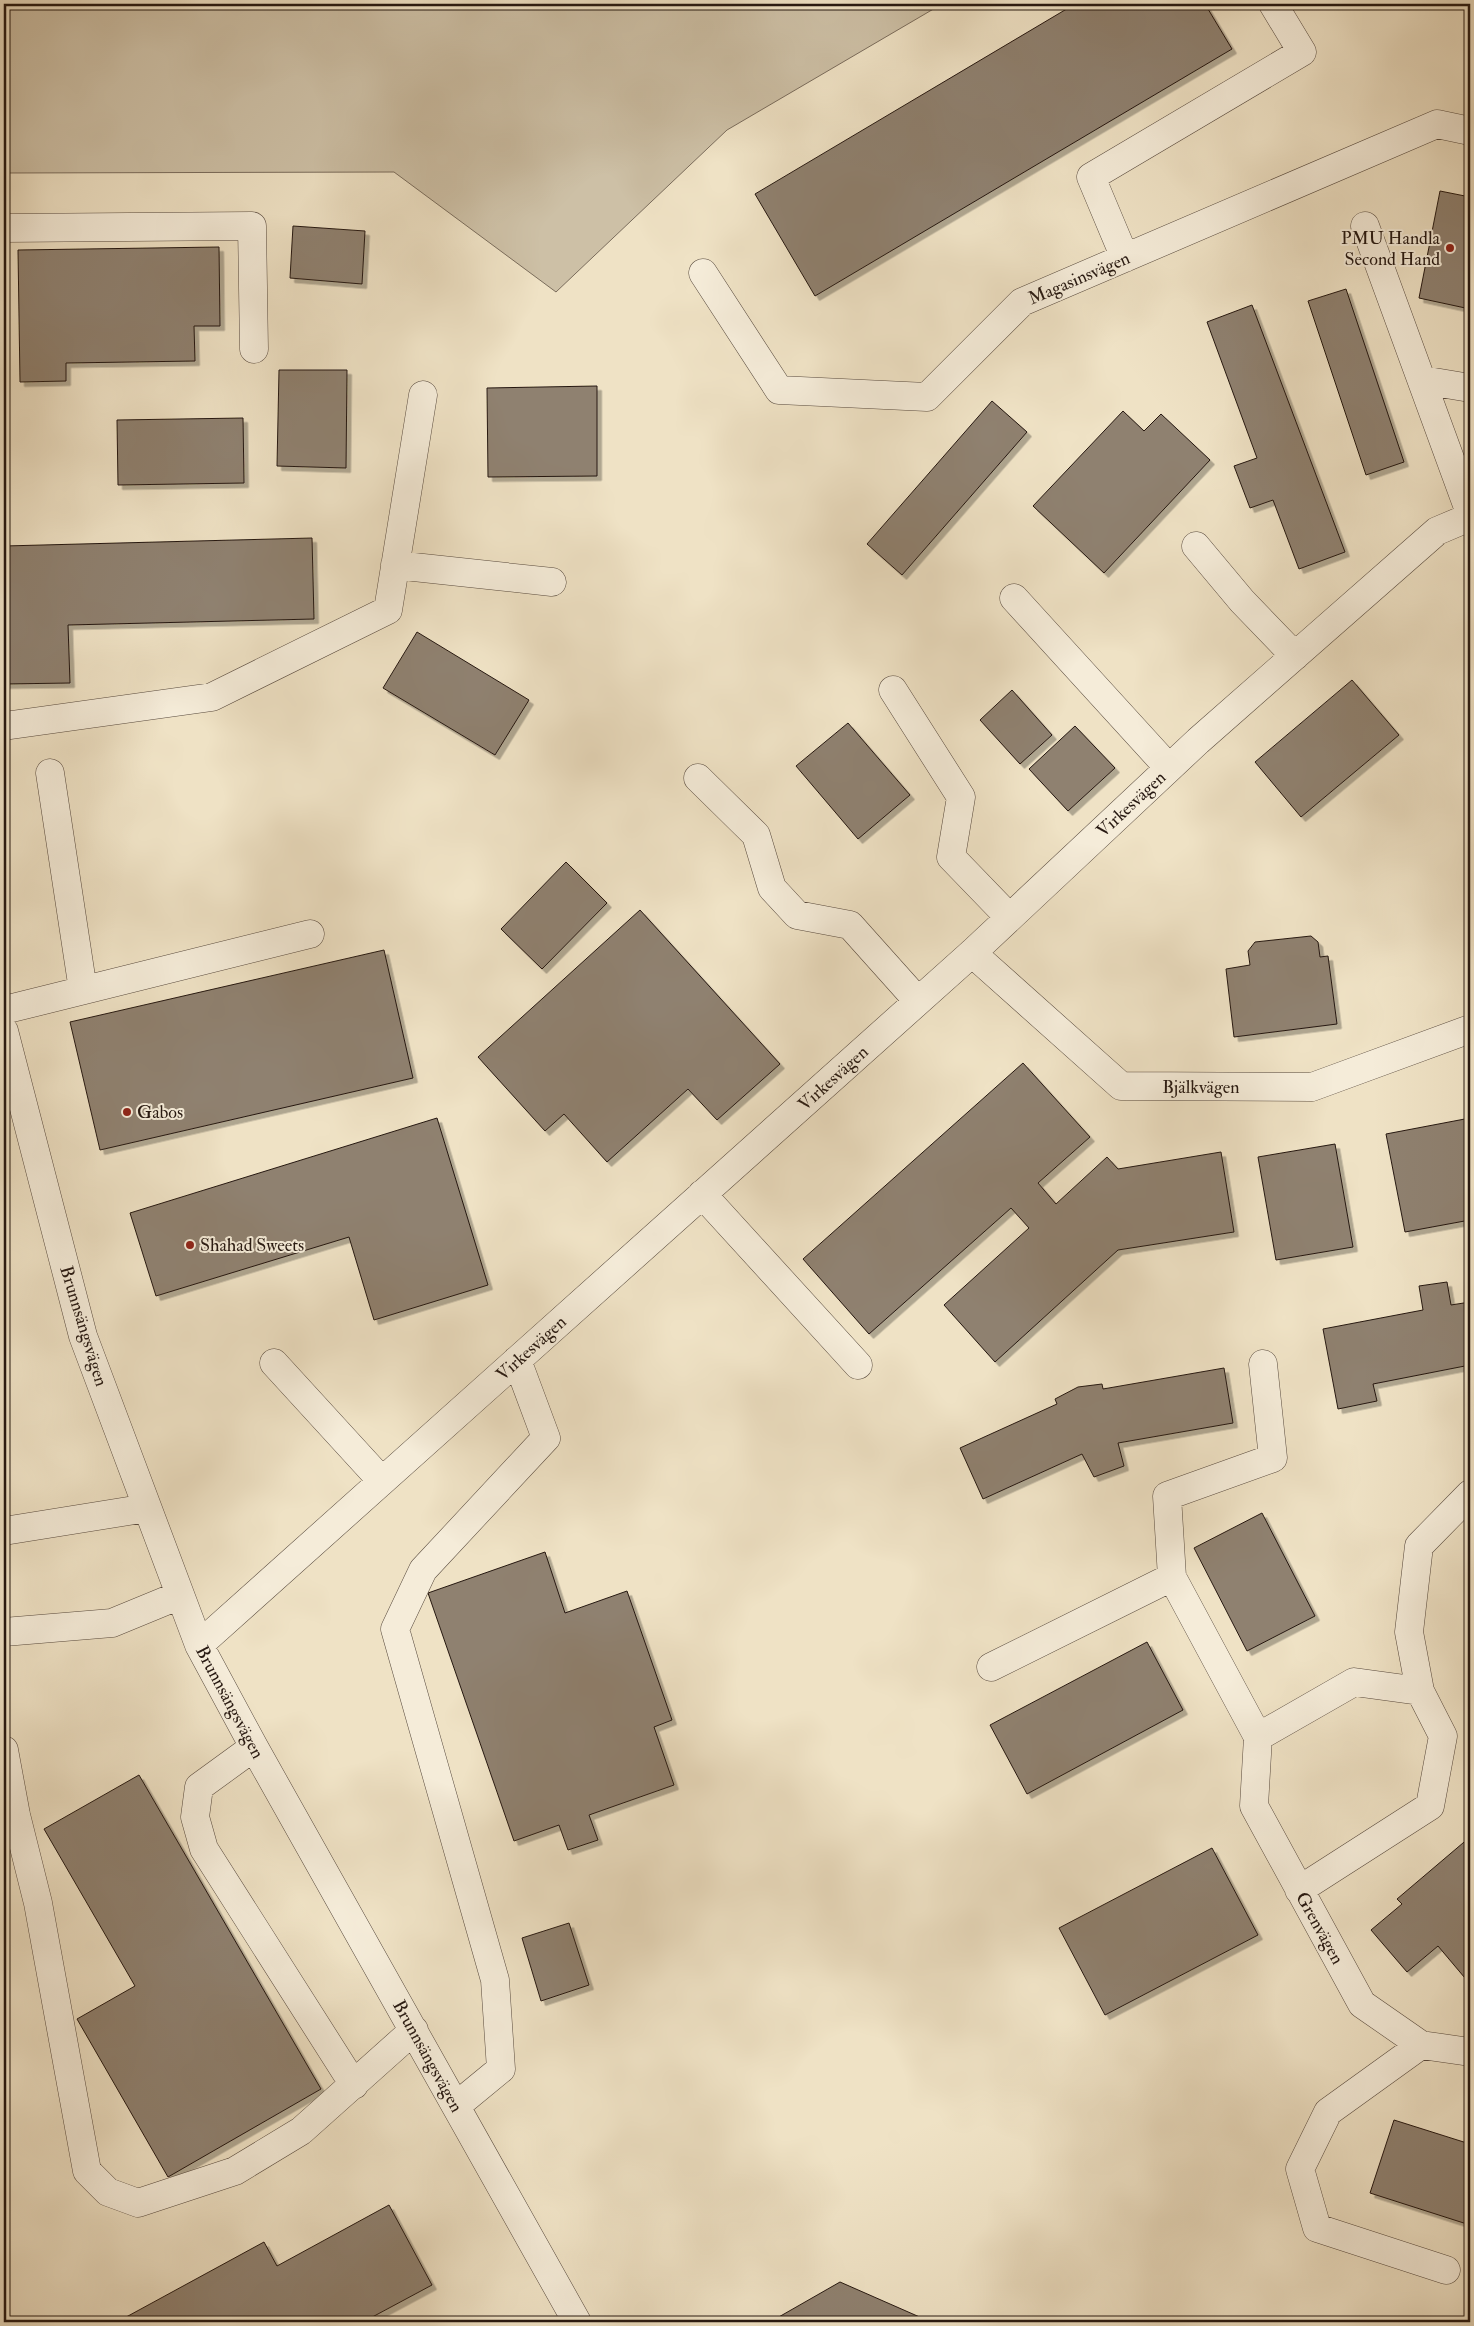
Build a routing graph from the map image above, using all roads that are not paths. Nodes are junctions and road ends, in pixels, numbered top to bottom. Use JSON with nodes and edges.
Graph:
{"nodes":[{"id":1,"x":1273,"y":4,"type":"edge"},
{"id":2,"x":1470,"y":131,"type":"edge"},
{"id":3,"x":1365,"y":226,"type":"dead end"},
{"id":4,"x":4,"y":228,"type":"edge"},
{"id":5,"x":1126,"y":258,"type":"junction"},
{"id":6,"x":703,"y":273,"type":"dead end"},
{"id":7,"x":254,"y":349,"type":"dead end"},
{"id":8,"x":1422,"y":380,"type":"junction"},
{"id":9,"x":1470,"y":388,"type":"edge"},
{"id":10,"x":423,"y":395,"type":"dead end"},
{"id":11,"x":1470,"y":513,"type":"edge"},
{"id":12,"x":1470,"y":517,"type":"edge"},
{"id":13,"x":1196,"y":546,"type":"dead end"},
{"id":14,"x":395,"y":565,"type":"junction"},
{"id":15,"x":552,"y":582,"type":"dead end"},
{"id":16,"x":1014,"y":598,"type":"dead end"},
{"id":17,"x":1295,"y":656,"type":"junction"},
{"id":18,"x":893,"y":690,"type":"dead end"},
{"id":19,"x":4,"y":726,"type":"edge"},
{"id":20,"x":1169,"y":768,"type":"junction"},
{"id":21,"x":50,"y":773,"type":"dead end"},
{"id":22,"x":698,"y":778,"type":"dead end"},
{"id":23,"x":1010,"y":917,"type":"junction"},
{"id":24,"x":310,"y":934,"type":"dead end"},
{"id":25,"x":972,"y":952,"type":"junction"},
{"id":26,"x":83,"y":990,"type":"junction"},
{"id":27,"x":918,"y":1001,"type":"junction"},
{"id":28,"x":4,"y":1010,"type":"edge"},
{"id":29,"x":1470,"y":1029,"type":"edge"},
{"id":30,"x":4,"y":1031,"type":"edge"},
{"id":31,"x":9,"y":1071,"type":"edge"},
{"id":32,"x":702,"y":1194,"type":"junction"},
{"id":33,"x":518,"y":1360,"type":"junction"},
{"id":34,"x":274,"y":1363,"type":"dead end"},
{"id":35,"x":1263,"y":1364,"type":"dead end"},
{"id":36,"x":858,"y":1365,"type":"dead end"},
{"id":37,"x":382,"y":1481,"type":"junction"},
{"id":38,"x":1470,"y":1494,"type":"edge"},
{"id":39,"x":147,"y":1508,"type":"junction"},
{"id":40,"x":4,"y":1531,"type":"edge"},
{"id":41,"x":1172,"y":1577,"type":"junction"},
{"id":42,"x":180,"y":1595,"type":"junction"},
{"id":43,"x":4,"y":1632,"type":"edge"},
{"id":44,"x":199,"y":1645,"type":"junction"},
{"id":45,"x":991,"y":1667,"type":"dead end"},
{"id":46,"x":1420,"y":1691,"type":"junction"},
{"id":47,"x":1258,"y":1737,"type":"junction"},
{"id":48,"x":254,"y":1747,"type":"junction"},
{"id":49,"x":4,"y":1750,"type":"edge"},
{"id":50,"x":1300,"y":1890,"type":"junction"},
{"id":51,"x":414,"y":2030,"type":"junction"},
{"id":52,"x":1421,"y":2045,"type":"junction"},
{"id":53,"x":1470,"y":2052,"type":"edge"},
{"id":54,"x":354,"y":2085,"type":"junction"},
{"id":55,"x":456,"y":2106,"type":"junction"},
{"id":56,"x":1446,"y":2270,"type":"dead end"},
{"id":57,"x":577,"y":2322,"type":"edge"}],
"edges":[{"from":1,"to":5,"type":"street"},
{"from":2,"to":5,"type":"street","name":"Magasinsvägen"},
{"from":3,"to":8,"type":"street"},
{"from":4,"to":7,"type":"street"},
{"from":5,"to":6,"type":"street","name":"Magasinsvägen"},
{"from":8,"to":9,"type":"street"},
{"from":8,"to":11,"type":"street"},
{"from":10,"to":14,"type":"street"},
{"from":12,"to":17,"type":"street","name":"Virkesvägen"},
{"from":13,"to":17,"type":"street"},
{"from":14,"to":15,"type":"street"},
{"from":14,"to":19,"type":"street"},
{"from":16,"to":20,"type":"street"},
{"from":17,"to":20,"type":"street","name":"Virkesvägen"},
{"from":18,"to":23,"type":"street"},
{"from":20,"to":23,"type":"street","name":"Virkesvägen"},
{"from":21,"to":26,"type":"street"},
{"from":22,"to":27,"type":"street"},
{"from":23,"to":25,"type":"street","name":"Virkesvägen"},
{"from":24,"to":26,"type":"street"},
{"from":25,"to":27,"type":"street","name":"Virkesvägen"},
{"from":25,"to":29,"type":"street","name":"Bjälkvägen"},
{"from":26,"to":28,"type":"street"},
{"from":27,"to":32,"type":"street","name":"Virkesvägen"},
{"from":30,"to":31,"type":"street","name":"Brunnsängsvägen"},
{"from":31,"to":39,"type":"street","name":"Brunnsängsvägen"},
{"from":32,"to":33,"type":"street","name":"Virkesvägen"},
{"from":32,"to":36,"type":"street"},
{"from":33,"to":37,"type":"street","name":"Virkesvägen"},
{"from":33,"to":55,"type":"street"},
{"from":34,"to":37,"type":"street"},
{"from":35,"to":41,"type":"street"},
{"from":37,"to":44,"type":"street","name":"Virkesvägen"},
{"from":38,"to":46,"type":"street"},
{"from":39,"to":40,"type":"street"},
{"from":39,"to":42,"type":"street","name":"Brunnsängsvägen"},
{"from":41,"to":45,"type":"street"},
{"from":41,"to":47,"type":"street"},
{"from":42,"to":43,"type":"street"},
{"from":42,"to":44,"type":"street","name":"Brunnsängsvägen"},
{"from":44,"to":48,"type":"street","name":"Brunnsängsvägen"},
{"from":46,"to":47,"type":"street"},
{"from":46,"to":50,"type":"street"},
{"from":47,"to":50,"type":"street","name":"Grenvägen"},
{"from":48,"to":51,"type":"street","name":"Brunnsängsvägen"},
{"from":48,"to":54,"type":"street"},
{"from":49,"to":54,"type":"street"},
{"from":50,"to":52,"type":"street","name":"Grenvägen"},
{"from":51,"to":54,"type":"street"},
{"from":51,"to":55,"type":"street","name":"Brunnsängsvägen"},
{"from":52,"to":53,"type":"street","name":"Grenvägen"},
{"from":52,"to":56,"type":"street"},
{"from":55,"to":57,"type":"street","name":"Brunnsängsvägen"}]}
